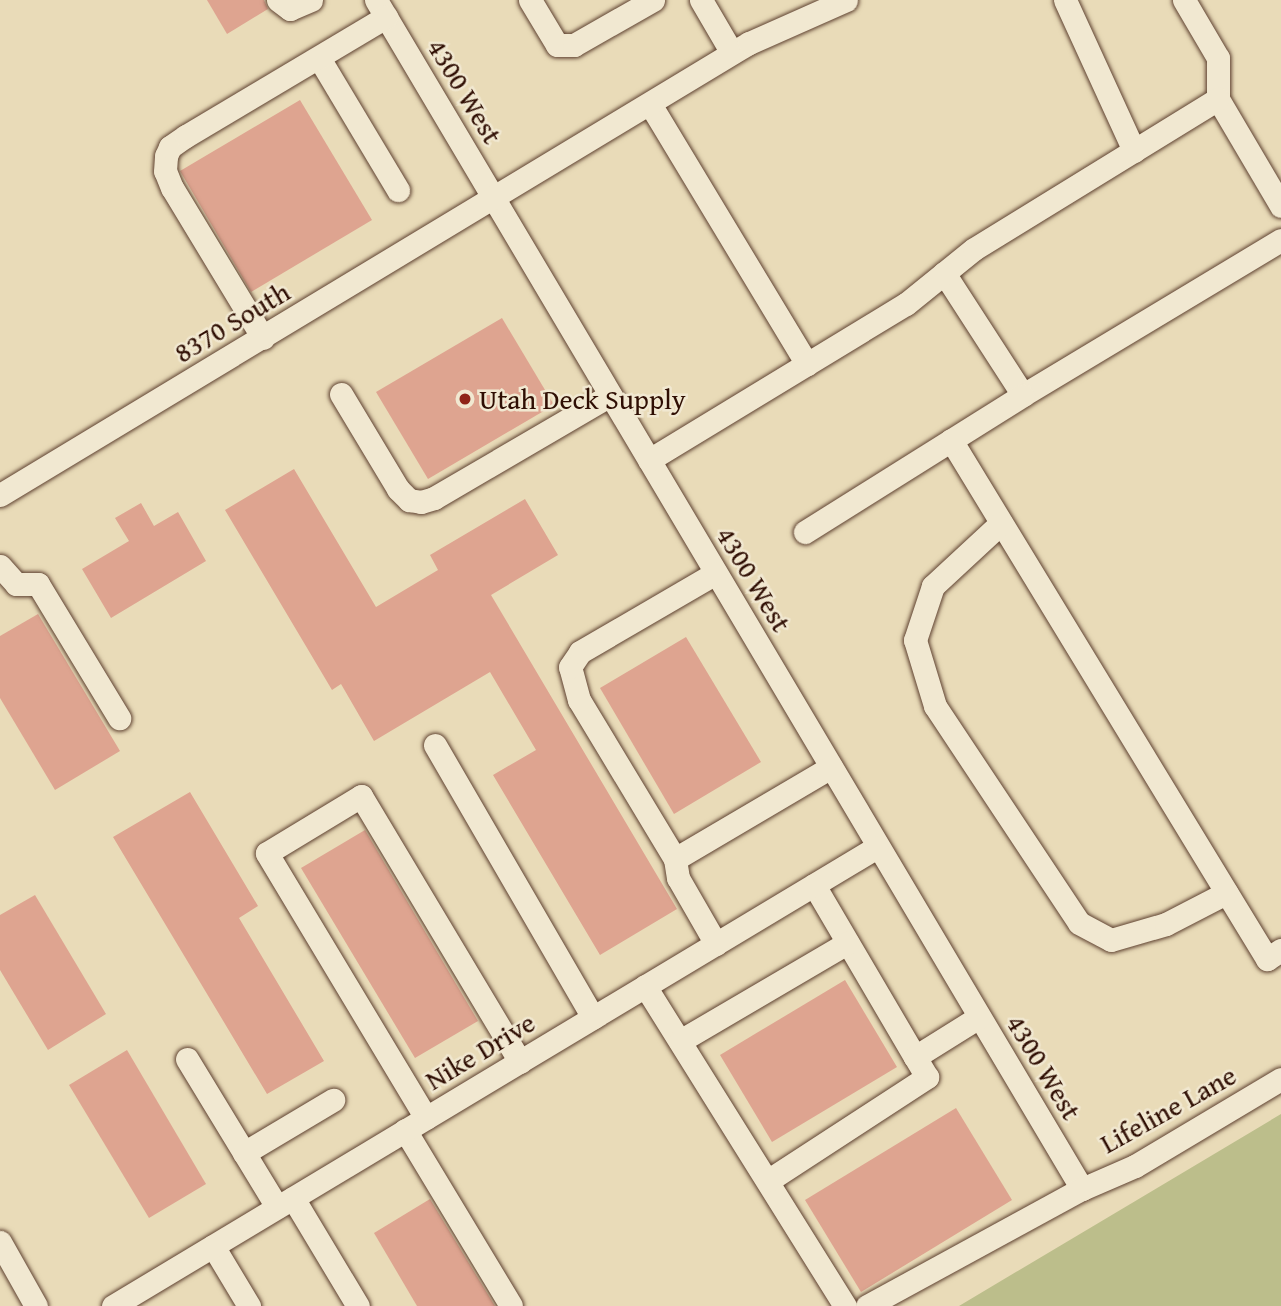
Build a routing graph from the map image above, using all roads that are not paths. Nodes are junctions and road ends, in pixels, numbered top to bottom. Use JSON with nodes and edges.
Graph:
{"nodes":[{"id":1,"x":278,"y":0,"type":"edge"},
{"id":2,"x":310,"y":0,"type":"edge"},
{"id":3,"x":530,"y":0,"type":"edge"},
{"id":4,"x":653,"y":0,"type":"edge"},
{"id":5,"x":701,"y":0,"type":"edge"},
{"id":6,"x":846,"y":0,"type":"edge"},
{"id":7,"x":1066,"y":0,"type":"edge"},
{"id":8,"x":1184,"y":0,"type":"edge"},
{"id":9,"x":381,"y":9,"type":"edge"},
{"id":10,"x":732,"y":53,"type":"junction"},
{"id":11,"x":319,"y":58,"type":"junction"},
{"id":12,"x":1218,"y":99,"type":"junction"},
{"id":13,"x":650,"y":104,"type":"junction"},
{"id":14,"x":1133,"y":151,"type":"junction"},
{"id":15,"x":398,"y":190,"type":"dead end"},
{"id":16,"x":494,"y":199,"type":"junction"},
{"id":17,"x":1281,"y":206,"type":"edge"},
{"id":18,"x":1281,"y":240,"type":"edge"},
{"id":19,"x":944,"y":273,"type":"junction"},
{"id":20,"x":263,"y":338,"type":"junction"},
{"id":21,"x":807,"y":364,"type":"junction"},
{"id":22,"x":341,"y":394,"type":"dead end"},
{"id":23,"x":610,"y":395,"type":"junction"},
{"id":24,"x":1023,"y":396,"type":"junction"},
{"id":25,"x":951,"y":440,"type":"junction"},
{"id":26,"x":649,"y":460,"type":"junction"},
{"id":27,"x":0,"y":495,"type":"edge"},
{"id":28,"x":1001,"y":523,"type":"junction"},
{"id":29,"x":805,"y":532,"type":"dead end"},
{"id":30,"x":0,"y":566,"type":"edge"},
{"id":31,"x":716,"y":573,"type":"junction"},
{"id":32,"x":119,"y":718,"type":"dead end"},
{"id":33,"x":435,"y":745,"type":"dead end"},
{"id":34,"x":831,"y":767,"type":"junction"},
{"id":35,"x":877,"y":847,"type":"junction"},
{"id":36,"x":675,"y":859,"type":"junction"},
{"id":37,"x":814,"y":885,"type":"junction"},
{"id":38,"x":1226,"y":893,"type":"junction"},
{"id":39,"x":847,"y":943,"type":"junction"},
{"id":40,"x":716,"y":944,"type":"junction"},
{"id":41,"x":1281,"y":950,"type":"edge"},
{"id":42,"x":645,"y":986,"type":"junction"},
{"id":43,"x":979,"y":1017,"type":"junction"},
{"id":44,"x":593,"y":1018,"type":"junction"},
{"id":45,"x":680,"y":1041,"type":"junction"},
{"id":46,"x":915,"y":1057,"type":"junction"},
{"id":47,"x":187,"y":1059,"type":"dead end"},
{"id":48,"x":520,"y":1062,"type":"junction"},
{"id":49,"x":1281,"y":1079,"type":"edge"},
{"id":50,"x":333,"y":1100,"type":"dead end"},
{"id":51,"x":426,"y":1118,"type":"junction"},
{"id":52,"x":405,"y":1130,"type":"junction"},
{"id":53,"x":244,"y":1153,"type":"junction"},
{"id":54,"x":769,"y":1180,"type":"junction"},
{"id":55,"x":1082,"y":1189,"type":"junction"},
{"id":56,"x":285,"y":1203,"type":"junction"},
{"id":57,"x":0,"y":1242,"type":"edge"},
{"id":58,"x":212,"y":1246,"type":"junction"},
{"id":59,"x":36,"y":1306,"type":"edge"},
{"id":60,"x":113,"y":1306,"type":"edge"},
{"id":61,"x":249,"y":1306,"type":"edge"},
{"id":62,"x":358,"y":1306,"type":"edge"},
{"id":63,"x":511,"y":1306,"type":"edge"},
{"id":64,"x":845,"y":1306,"type":"edge"},
{"id":65,"x":867,"y":1306,"type":"edge"}],
"edges":[{"from":1,"to":2,"type":"street"},
{"from":3,"to":4,"type":"street"},
{"from":5,"to":10,"type":"street"},
{"from":6,"to":10,"type":"street","name":"8370 South"},
{"from":7,"to":14,"type":"street"},
{"from":8,"to":12,"type":"street"},
{"from":9,"to":11,"type":"street"},
{"from":9,"to":16,"type":"street","name":"4300 West"},
{"from":10,"to":13,"type":"street","name":"8370 South"},
{"from":11,"to":15,"type":"street"},
{"from":11,"to":20,"type":"street"},
{"from":12,"to":14,"type":"street"},
{"from":12,"to":17,"type":"street"},
{"from":13,"to":16,"type":"street","name":"8370 South"},
{"from":13,"to":21,"type":"street"},
{"from":14,"to":19,"type":"street"},
{"from":16,"to":20,"type":"street","name":"8370 South"},
{"from":16,"to":23,"type":"street","name":"4300 West"},
{"from":18,"to":24,"type":"street"},
{"from":19,"to":21,"type":"street"},
{"from":19,"to":24,"type":"street"},
{"from":20,"to":27,"type":"street","name":"8370 South"},
{"from":21,"to":26,"type":"street"},
{"from":22,"to":23,"type":"street"},
{"from":23,"to":26,"type":"street","name":"4300 West"},
{"from":24,"to":25,"type":"street"},
{"from":25,"to":28,"type":"street"},
{"from":25,"to":29,"type":"street"},
{"from":26,"to":31,"type":"street","name":"4300 West"},
{"from":28,"to":38,"type":"street"},
{"from":28,"to":38,"type":"street"},
{"from":30,"to":32,"type":"street"},
{"from":31,"to":34,"type":"street","name":"4300 West"},
{"from":31,"to":36,"type":"street"},
{"from":33,"to":44,"type":"street"},
{"from":34,"to":35,"type":"street","name":"4300 West"},
{"from":34,"to":36,"type":"street"},
{"from":35,"to":37,"type":"street","name":"Nike Drive"},
{"from":35,"to":43,"type":"street","name":"4300 West"},
{"from":36,"to":40,"type":"street"},
{"from":37,"to":39,"type":"street"},
{"from":37,"to":40,"type":"street","name":"Nike Drive"},
{"from":38,"to":41,"type":"street"},
{"from":39,"to":45,"type":"street"},
{"from":39,"to":46,"type":"street"},
{"from":40,"to":42,"type":"street","name":"Nike Drive"},
{"from":42,"to":44,"type":"street","name":"Nike Drive"},
{"from":42,"to":45,"type":"street"},
{"from":43,"to":46,"type":"street"},
{"from":43,"to":55,"type":"street","name":"4300 West"},
{"from":44,"to":48,"type":"street","name":"Nike Drive"},
{"from":45,"to":54,"type":"street"},
{"from":46,"to":54,"type":"street"},
{"from":47,"to":53,"type":"street"},
{"from":48,"to":51,"type":"street","name":"Nike Drive"},
{"from":48,"to":51,"type":"street"},
{"from":49,"to":55,"type":"street","name":"Lifeline Lane"},
{"from":50,"to":53,"type":"street"},
{"from":51,"to":52,"type":"street","name":"Nike Drive"},
{"from":52,"to":56,"type":"street","name":"Nike Drive"},
{"from":52,"to":63,"type":"street"},
{"from":53,"to":56,"type":"street"},
{"from":54,"to":64,"type":"street"},
{"from":55,"to":65,"type":"street","name":"Lifeline Lane"},
{"from":56,"to":58,"type":"street","name":"Nike Drive"},
{"from":56,"to":62,"type":"street"},
{"from":57,"to":59,"type":"street"},
{"from":58,"to":60,"type":"street","name":"Nike Drive"},
{"from":58,"to":61,"type":"street"}]}
